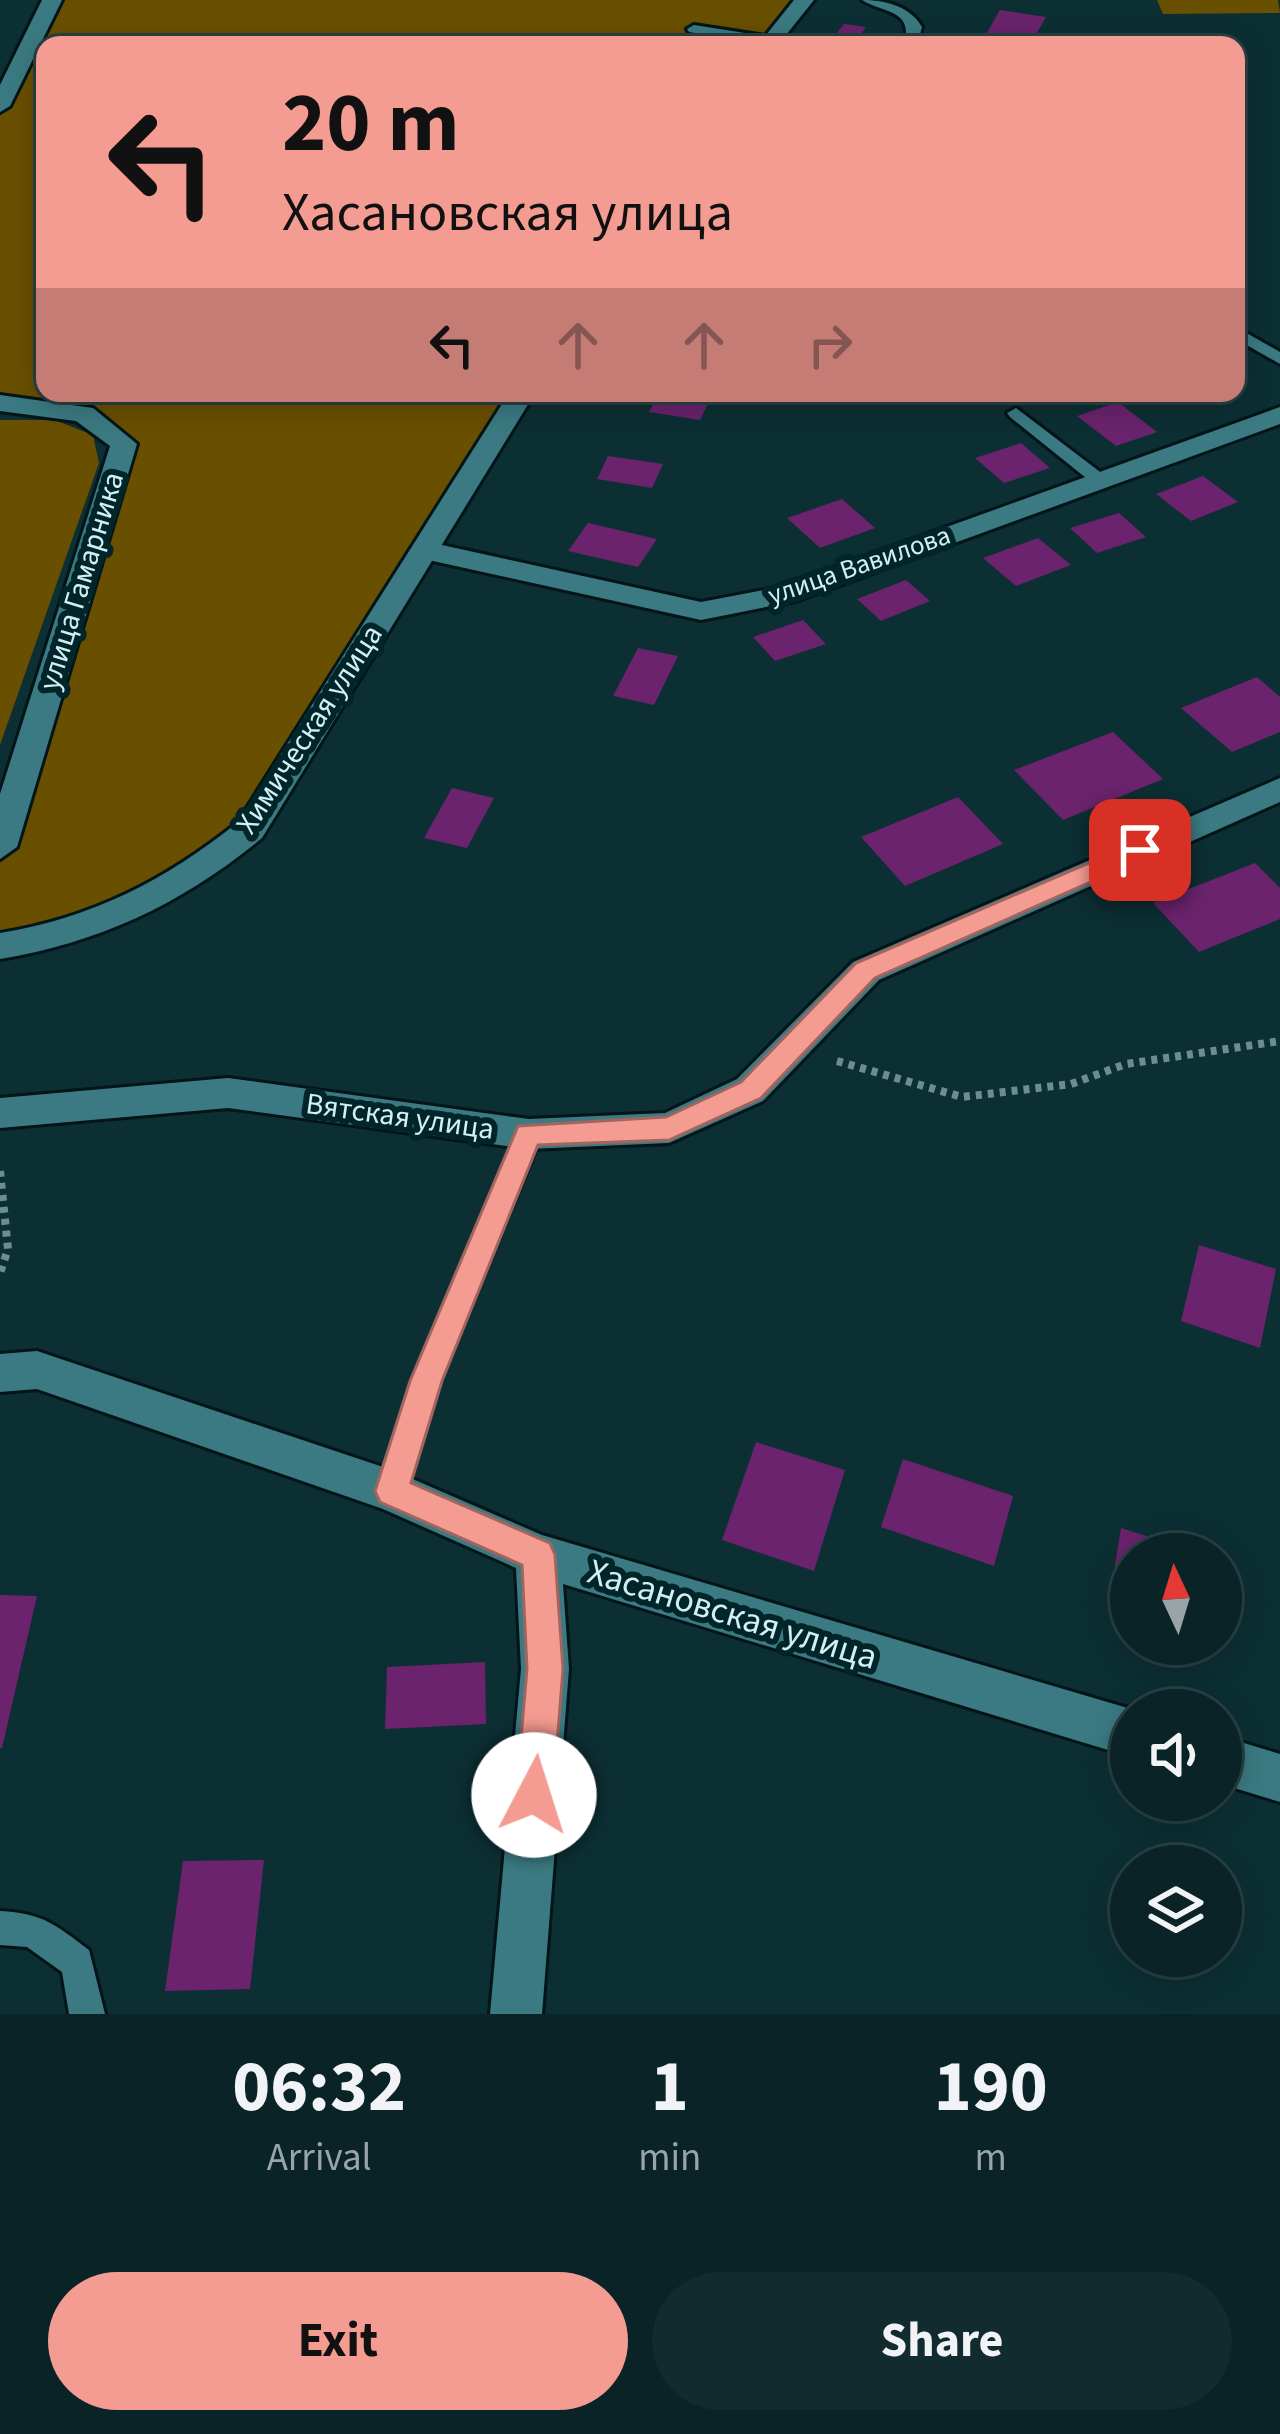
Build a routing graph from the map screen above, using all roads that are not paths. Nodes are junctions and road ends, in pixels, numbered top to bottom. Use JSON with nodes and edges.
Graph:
{"nodes":[{"id":1,"x":52,"y":0,"type":"edge"},
{"id":2,"x":804,"y":0,"type":"edge"},
{"id":3,"x":868,"y":0,"type":"edge"},
{"id":4,"x":694,"y":28,"type":"dead end"},
{"id":5,"x":735,"y":36,"type":"edge"},
{"id":6,"x":776,"y":36,"type":"edge"},
{"id":7,"x":914,"y":36,"type":"edge"},
{"id":8,"x":0,"y":106,"type":"edge"},
{"id":9,"x":1245,"y":338,"type":"edge"},
{"id":10,"x":1280,"y":359,"type":"edge"},
{"id":11,"x":516,"y":402,"type":"edge"},
{"id":12,"x":0,"y":403,"type":"edge"},
{"id":13,"x":1016,"y":412,"type":"dead end"},
{"id":14,"x":1280,"y":415,"type":"edge"},
{"id":15,"x":1102,"y":482,"type":"junction"},
{"id":16,"x":424,"y":550,"type":"junction"},
{"id":17,"x":1280,"y":789,"type":"edge"},
{"id":18,"x":0,"y":847,"type":"edge"},
{"id":19,"x":0,"y":946,"type":"edge"},
{"id":20,"x":0,"y":1113,"type":"edge"},
{"id":21,"x":529,"y":1134,"type":"junction"},
{"id":22,"x":0,"y":1373,"type":"edge"},
{"id":23,"x":392,"y":1491,"type":"junction"},
{"id":24,"x":538,"y":1555,"type":"junction"},
{"id":25,"x":1110,"y":1727,"type":"edge"},
{"id":26,"x":1242,"y":1766,"type":"edge"},
{"id":27,"x":1280,"y":1778,"type":"edge"},
{"id":28,"x":0,"y":1928,"type":"edge"},
{"id":29,"x":87,"y":2014,"type":"edge"},
{"id":30,"x":516,"y":2014,"type":"edge"}],
"edges":[{"from":1,"to":8,"type":"street"},
{"from":2,"to":6,"type":"street"},
{"from":3,"to":7,"type":"lane"},
{"from":4,"to":5,"type":"lane"},
{"from":9,"to":10,"type":"lane"},
{"from":11,"to":16,"type":"street","name":"Химическая улица"},
{"from":12,"to":18,"type":"street","name":"улица Гамарника"},
{"from":13,"to":15,"type":"lane"},
{"from":14,"to":15,"type":"street","name":"улица Вавилова"},
{"from":15,"to":16,"type":"street","name":"улица Вавилова"},
{"from":16,"to":19,"type":"street","name":"Химическая улица"},
{"from":17,"to":21,"type":"street","name":"Вятская улица"},
{"from":20,"to":21,"type":"street","name":"Вятская улица"},
{"from":21,"to":23,"type":"lane"},
{"from":22,"to":23,"type":"street","name":"Хасановская улица"},
{"from":23,"to":24,"type":"street","name":"Хасановская улица"},
{"from":24,"to":25,"type":"street","name":"Хасановская улица"},
{"from":24,"to":30,"type":"street"},
{"from":26,"to":27,"type":"street"},
{"from":28,"to":29,"type":"lane"}]}
